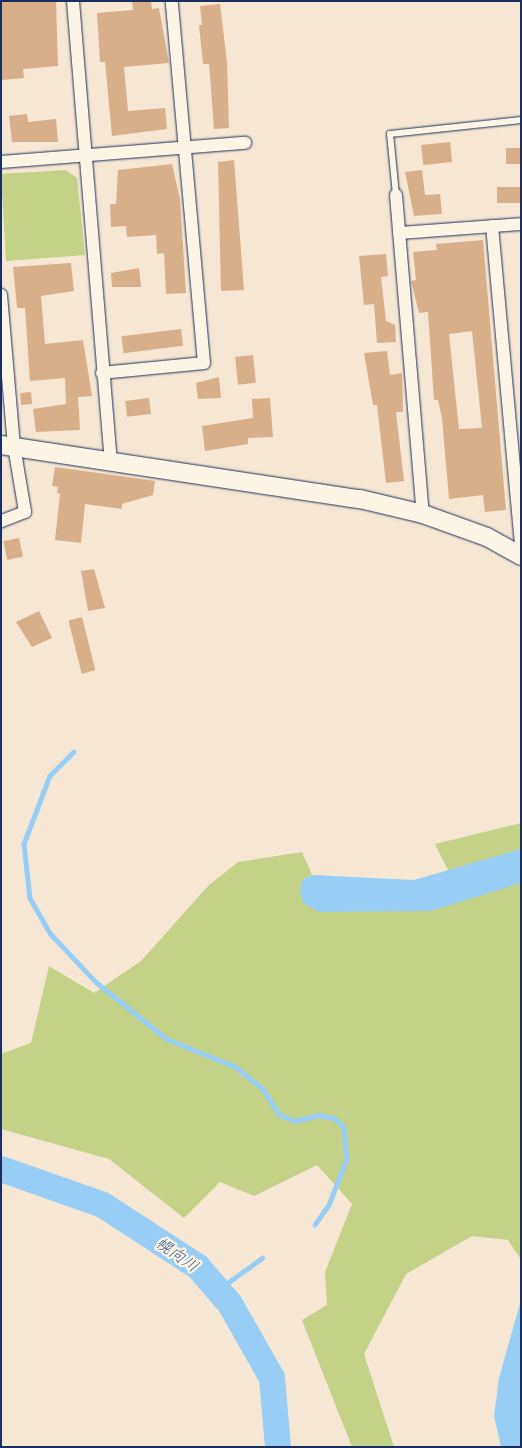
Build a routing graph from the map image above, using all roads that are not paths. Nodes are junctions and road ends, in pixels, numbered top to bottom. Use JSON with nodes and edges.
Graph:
{"nodes":[{"id":1,"x":73,"y":1,"type":"edge"},
{"id":2,"x":172,"y":1,"type":"edge"},
{"id":3,"x":521,"y":120,"type":"edge"},
{"id":4,"x":245,"y":143,"type":"dead end"},
{"id":5,"x":185,"y":148,"type":"junction"},
{"id":6,"x":86,"y":156,"type":"junction"},
{"id":7,"x":1,"y":162,"type":"edge"},
{"id":8,"x":396,"y":195,"type":"joint"},
{"id":9,"x":521,"y":224,"type":"edge"},
{"id":10,"x":492,"y":226,"type":"junction"},
{"id":11,"x":399,"y":233,"type":"junction"},
{"id":12,"x":1,"y":296,"type":"edge"},
{"id":13,"x":102,"y":373,"type":"junction"},
{"id":14,"x":8,"y":445,"type":"edge"},
{"id":15,"x":111,"y":462,"type":"junction"},
{"id":16,"x":423,"y":514,"type":"junction"},
{"id":17,"x":1,"y":521,"type":"edge"},
{"id":18,"x":521,"y":544,"type":"edge"},
{"id":19,"x":521,"y":556,"type":"edge"}],
"edges":[{"from":1,"to":6,"type":"street"},
{"from":2,"to":5,"type":"street"},
{"from":3,"to":8,"type":"lane"},
{"from":4,"to":5,"type":"street"},
{"from":5,"to":6,"type":"street"},
{"from":5,"to":13,"type":"street"},
{"from":6,"to":7,"type":"street"},
{"from":6,"to":13,"type":"street"},
{"from":8,"to":11,"type":"street"},
{"from":9,"to":10,"type":"street"},
{"from":10,"to":11,"type":"street"},
{"from":10,"to":18,"type":"street"},
{"from":11,"to":16,"type":"street"},
{"from":12,"to":14,"type":"street"},
{"from":13,"to":15,"type":"street"},
{"from":14,"to":15,"type":"street"},
{"from":14,"to":17,"type":"street"},
{"from":15,"to":16,"type":"street"},
{"from":16,"to":19,"type":"street"}]}
